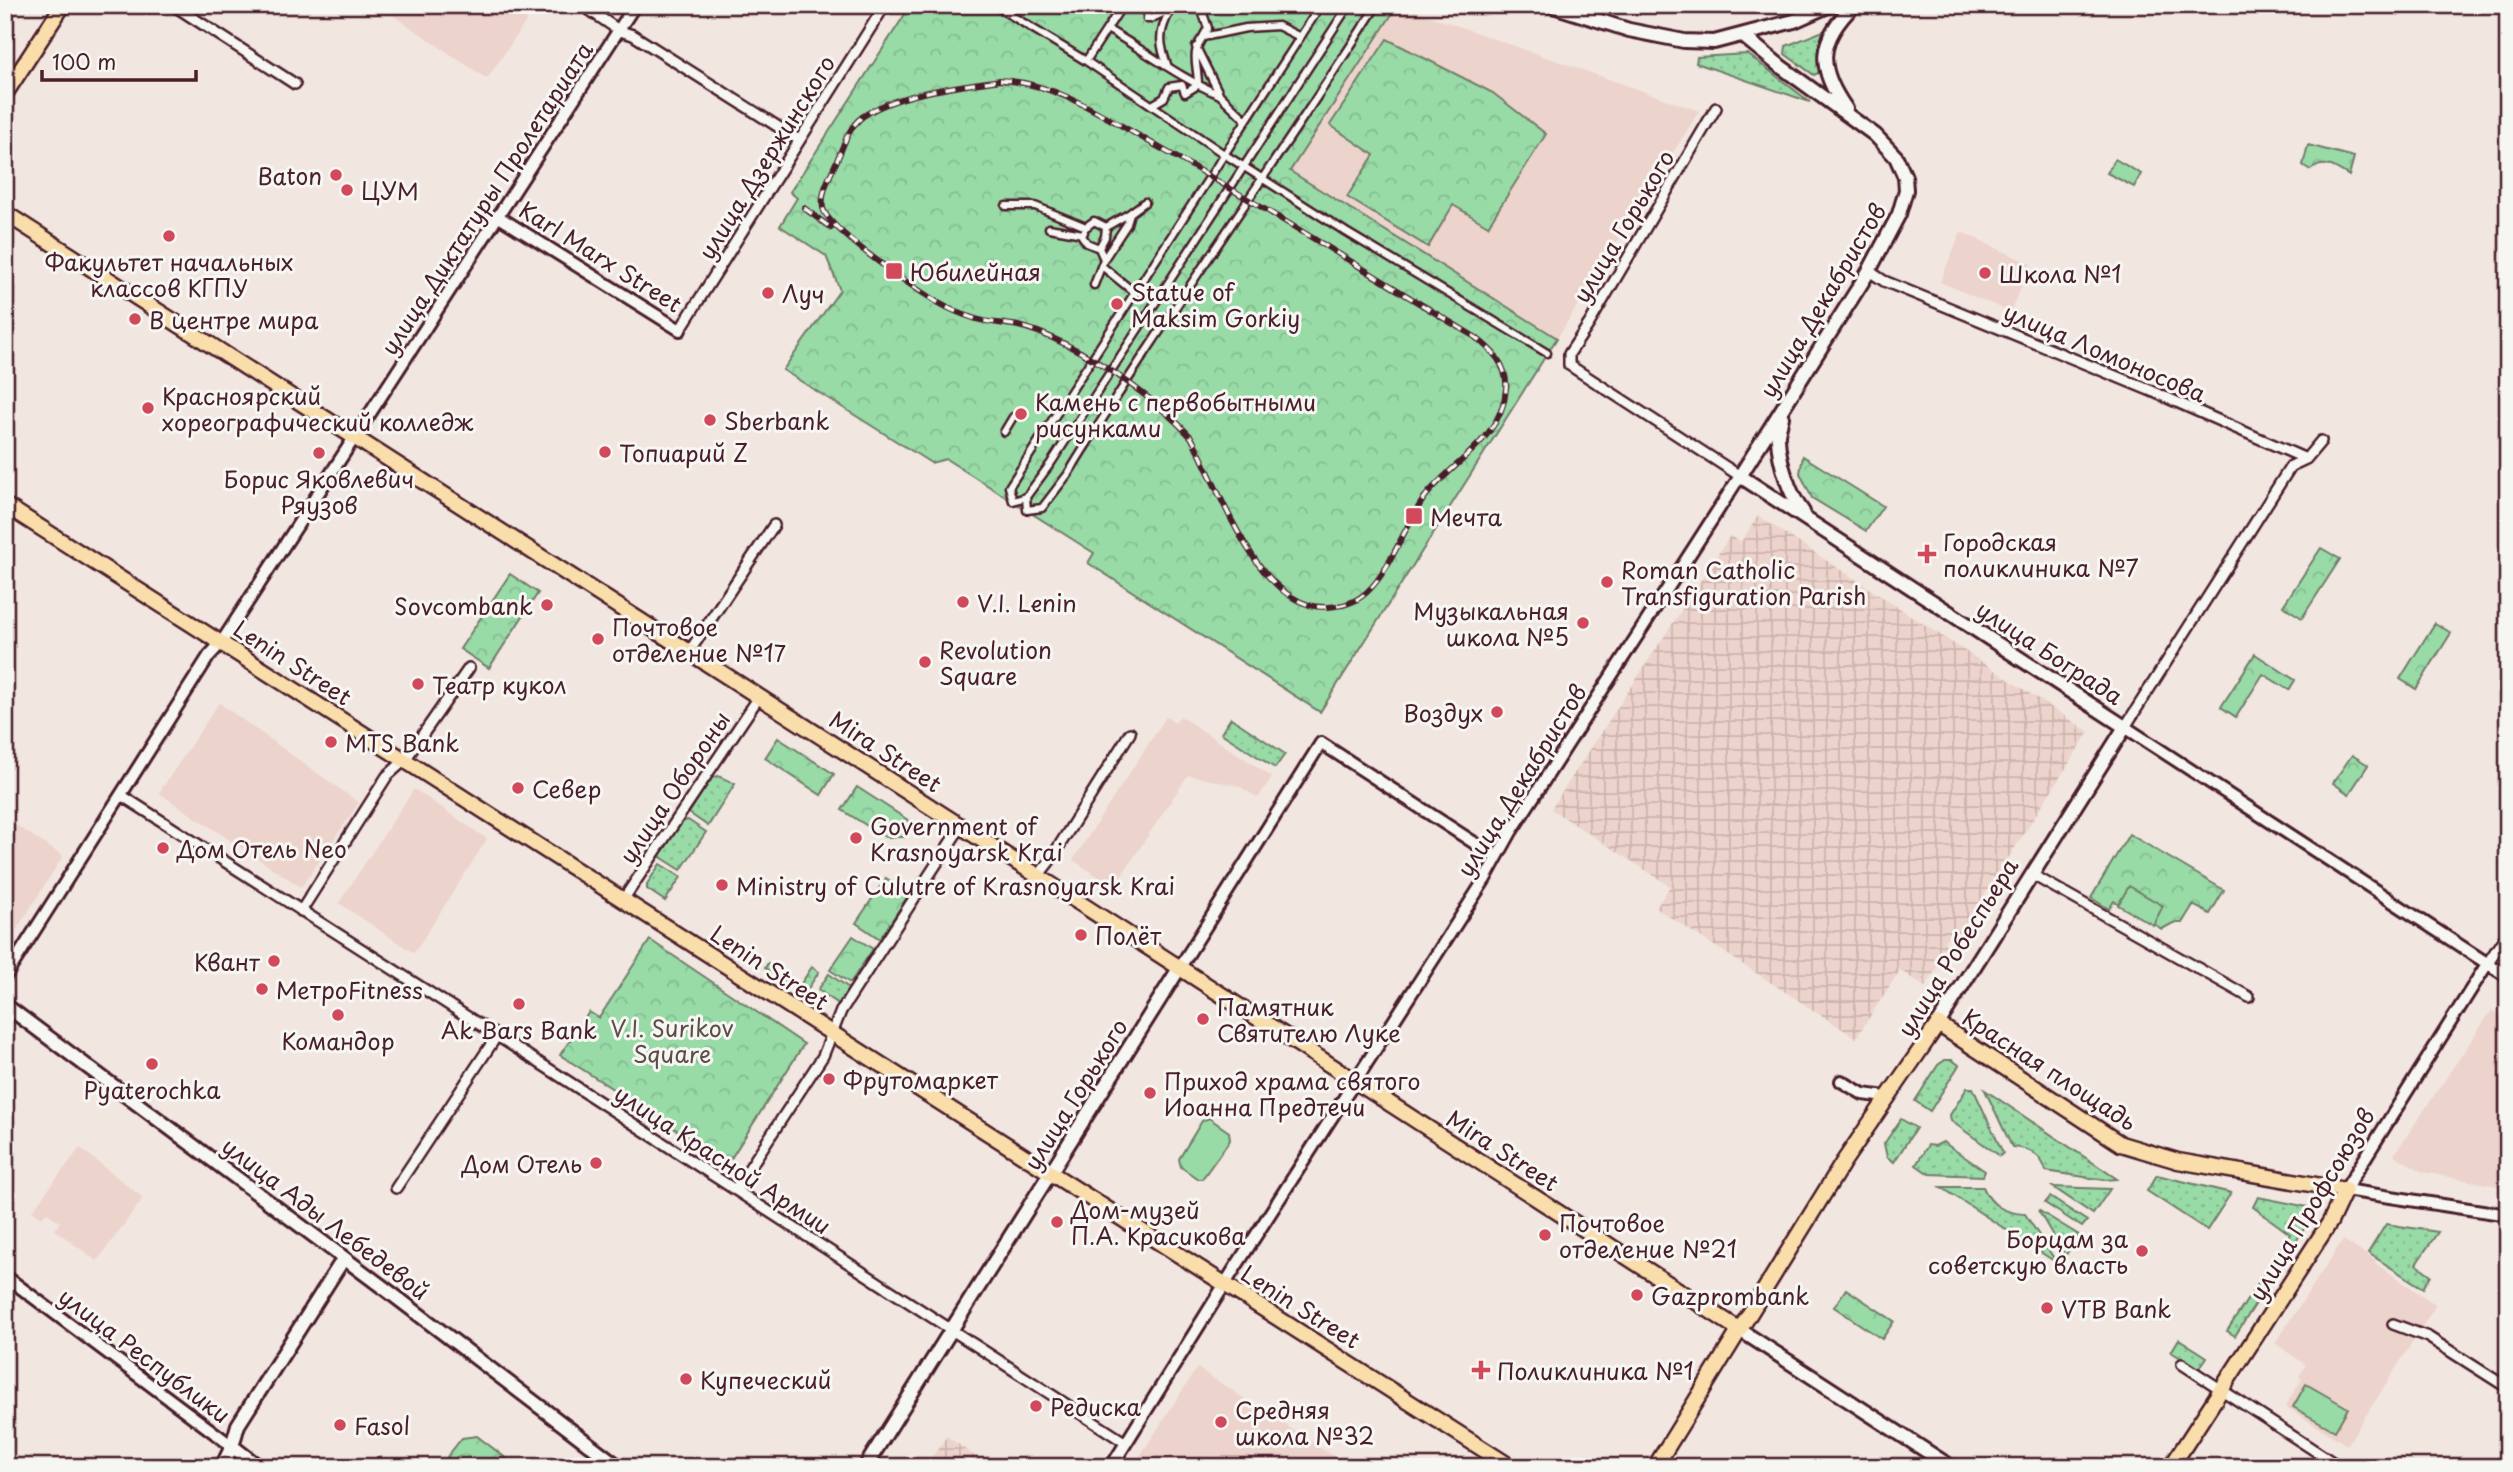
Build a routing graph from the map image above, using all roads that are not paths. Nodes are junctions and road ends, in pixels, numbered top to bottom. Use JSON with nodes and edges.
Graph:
{"nodes":[{"id":1,"x":63,"y":5,"type":"edge"},
{"id":2,"x":173,"y":5,"type":"edge"},
{"id":3,"x":582,"y":5,"type":"edge"},
{"id":4,"x":635,"y":5,"type":"edge"},
{"id":5,"x":885,"y":5,"type":"edge"},
{"id":6,"x":994,"y":5,"type":"edge"},
{"id":7,"x":1180,"y":5,"type":"edge"},
{"id":8,"x":1200,"y":5,"type":"edge"},
{"id":9,"x":1321,"y":5,"type":"edge"},
{"id":10,"x":1349,"y":5,"type":"edge"},
{"id":11,"x":1369,"y":5,"type":"edge"},
{"id":12,"x":1549,"y":5,"type":"edge"},
{"id":13,"x":1830,"y":5,"type":"edge"},
{"id":14,"x":1854,"y":5,"type":"edge"},
{"id":15,"x":1172,"y":9,"type":"junction"},
{"id":16,"x":1107,"y":29,"type":"junction"},
{"id":17,"x":620,"y":31,"type":"junction"},
{"id":18,"x":1742,"y":34,"type":"junction"},
{"id":19,"x":1203,"y":37,"type":"junction"},
{"id":20,"x":1300,"y":37,"type":"junction"},
{"id":21,"x":1196,"y":47,"type":"junction"},
{"id":22,"x":1086,"y":61,"type":"junction"},
{"id":23,"x":1169,"y":69,"type":"junction"},
{"id":24,"x":295,"y":84,"type":"dead end"},
{"id":25,"x":1198,"y":85,"type":"junction"},
{"id":26,"x":5,"y":94,"type":"edge"},
{"id":27,"x":1220,"y":95,"type":"junction"},
{"id":28,"x":1152,"y":105,"type":"junction"},
{"id":29,"x":1716,"y":108,"type":"dead end"},
{"id":30,"x":1852,"y":118,"type":"junction"},
{"id":31,"x":1246,"y":120,"type":"junction"},
{"id":32,"x":799,"y":140,"type":"junction"},
{"id":33,"x":1224,"y":154,"type":"junction"},
{"id":34,"x":1244,"y":166,"type":"junction"},
{"id":35,"x":1261,"y":177,"type":"junction"},
{"id":36,"x":1145,"y":202,"type":"dead end"},
{"id":37,"x":1006,"y":206,"type":"dead end"},
{"id":38,"x":1129,"y":213,"type":"junction"},
{"id":39,"x":5,"y":214,"type":"edge"},
{"id":40,"x":499,"y":216,"type":"junction"},
{"id":41,"x":1060,"y":216,"type":"junction"},
{"id":42,"x":1106,"y":227,"type":"junction"},
{"id":43,"x":1049,"y":228,"type":"dead end"},
{"id":44,"x":1058,"y":229,"type":"junction"},
{"id":45,"x":1084,"y":230,"type":"junction"},
{"id":46,"x":1099,"y":248,"type":"junction"},
{"id":47,"x":1103,"y":263,"type":"junction"},
{"id":48,"x":1869,"y":271,"type":"junction"},
{"id":49,"x":1094,"y":285,"type":"dead end"},
{"id":50,"x":1135,"y":293,"type":"junction"},
{"id":51,"x":680,"y":330,"type":"joint"},
{"id":52,"x":1547,"y":353,"type":"dead end"},
{"id":53,"x":1569,"y":365,"type":"joint"},
{"id":54,"x":1784,"y":406,"type":"junction"},
{"id":55,"x":1013,"y":417,"type":"dead end"},
{"id":56,"x":1004,"y":432,"type":"dead end"},
{"id":57,"x":355,"y":438,"type":"junction"},
{"id":58,"x":2320,"y":441,"type":"dead end"},
{"id":59,"x":2306,"y":459,"type":"junction"},
{"id":60,"x":1740,"y":476,"type":"junction"},
{"id":61,"x":1026,"y":497,"type":"junction"},
{"id":62,"x":5,"y":505,"type":"edge"},
{"id":63,"x":1808,"y":519,"type":"junction"},
{"id":64,"x":774,"y":525,"type":"dead end"},
{"id":65,"x":221,"y":643,"type":"junction"},
{"id":66,"x":689,"y":652,"type":"junction"},
{"id":67,"x":469,"y":668,"type":"dead end"},
{"id":68,"x":759,"y":697,"type":"junction"},
{"id":69,"x":2125,"y":727,"type":"junction"},
{"id":70,"x":1130,"y":733,"type":"dead end"},
{"id":71,"x":405,"y":760,"type":"junction"},
{"id":72,"x":121,"y":795,"type":"junction"},
{"id":73,"x":961,"y":826,"type":"junction"},
{"id":74,"x":1496,"y":858,"type":"junction"},
{"id":75,"x":2031,"y":874,"type":"junction"},
{"id":76,"x":1038,"y":876,"type":"junction"},
{"id":77,"x":623,"y":900,"type":"junction"},
{"id":78,"x":301,"y":911,"type":"junction"},
{"id":79,"x":2508,"y":932,"type":"edge"},
{"id":80,"x":2487,"y":964,"type":"junction"},
{"id":81,"x":1180,"y":967,"type":"junction"},
{"id":82,"x":5,"y":977,"type":"edge"},
{"id":83,"x":2508,"y":977,"type":"edge"},
{"id":84,"x":2249,"y":997,"type":"dead end"},
{"id":85,"x":5,"y":1005,"type":"edge"},
{"id":86,"x":1938,"y":1024,"type":"junction"},
{"id":87,"x":831,"y":1033,"type":"junction"},
{"id":88,"x":496,"y":1037,"type":"junction"},
{"id":89,"x":1356,"y":1081,"type":"junction"},
{"id":90,"x":1841,"y":1081,"type":"dead end"},
{"id":91,"x":1886,"y":1097,"type":"junction"},
{"id":92,"x":1050,"y":1172,"type":"junction"},
{"id":93,"x":396,"y":1188,"type":"dead end"},
{"id":94,"x":734,"y":1190,"type":"junction"},
{"id":95,"x":2345,"y":1190,"type":"junction"},
{"id":96,"x":2508,"y":1215,"type":"edge"},
{"id":97,"x":344,"y":1258,"type":"junction"},
{"id":98,"x":5,"y":1276,"type":"edge"},
{"id":99,"x":1224,"y":1286,"type":"junction"},
{"id":100,"x":2393,"y":1324,"type":"dead end"},
{"id":101,"x":950,"y":1330,"type":"junction"},
{"id":102,"x":1740,"y":1330,"type":"junction"},
{"id":103,"x":2182,"y":1364,"type":"dead end"},
{"id":104,"x":2508,"y":1388,"type":"edge"},
{"id":105,"x":2221,"y":1391,"type":"junction"},
{"id":106,"x":1126,"y":1443,"type":"junction"},
{"id":107,"x":232,"y":1446,"type":"junction"},
{"id":108,"x":222,"y":1467,"type":"edge"},
{"id":109,"x":259,"y":1467,"type":"edge"},
{"id":110,"x":619,"y":1467,"type":"edge"},
{"id":111,"x":865,"y":1467,"type":"edge"},
{"id":112,"x":1111,"y":1467,"type":"edge"},
{"id":113,"x":1511,"y":1467,"type":"edge"},
{"id":114,"x":1655,"y":1467,"type":"edge"},
{"id":115,"x":1951,"y":1467,"type":"edge"},
{"id":116,"x":2171,"y":1467,"type":"edge"},
{"id":117,"x":2340,"y":1467,"type":"edge"}],
"edges":[{"from":1,"to":26,"type":"main road"},
{"from":2,"to":24,"type":"street"},
{"from":3,"to":17,"type":"street"},
{"from":4,"to":17,"type":"street","name":"улица Диктатуры Пролетариата"},
{"from":5,"to":32,"type":"street","name":"улица Дзержинского"},
{"from":6,"to":22,"type":"street"},
{"from":7,"to":15,"type":"street"},
{"from":8,"to":19,"type":"street"},
{"from":9,"to":20,"type":"street"},
{"from":10,"to":34,"type":"street"},
{"from":11,"to":35,"type":"street"},
{"from":12,"to":18,"type":"main road"},
{"from":13,"to":18,"type":"main road"},
{"from":14,"to":30,"type":"main road"},
{"from":15,"to":16,"type":"street"},
{"from":15,"to":23,"type":"street"},
{"from":16,"to":22,"type":"street"},
{"from":16,"to":23,"type":"street"},
{"from":17,"to":32,"type":"street"},
{"from":17,"to":40,"type":"street","name":"улица Диктатуры Пролетариата"},
{"from":18,"to":30,"type":"main road","name":"улица Декабристов"},
{"from":19,"to":20,"type":"street"},
{"from":19,"to":21,"type":"street"},
{"from":20,"to":31,"type":"street"},
{"from":21,"to":25,"type":"street"},
{"from":21,"to":27,"type":"street"},
{"from":22,"to":28,"type":"street"},
{"from":23,"to":25,"type":"street"},
{"from":25,"to":27,"type":"street"},
{"from":25,"to":28,"type":"street"},
{"from":27,"to":31,"type":"street"},
{"from":28,"to":33,"type":"street"},
{"from":29,"to":53,"type":"street","name":"улица Горького"},
{"from":30,"to":48,"type":"main road","name":"улица Декабристов"},
{"from":31,"to":33,"type":"street"},
{"from":32,"to":51,"type":"street","name":"улица Дзержинского"},
{"from":33,"to":34,"type":"street"},
{"from":33,"to":50,"type":"street"},
{"from":34,"to":35,"type":"street"},
{"from":34,"to":61,"type":"street"},
{"from":35,"to":52,"type":"street"},
{"from":35,"to":61,"type":"street"},
{"from":36,"to":38,"type":"street"},
{"from":37,"to":41,"type":"street"},
{"from":38,"to":42,"type":"street"},
{"from":38,"to":47,"type":"street"},
{"from":39,"to":57,"type":"main road","name":"Mira Street"},
{"from":40,"to":51,"type":"street","name":"Karl Marx Street"},
{"from":40,"to":57,"type":"street","name":"улица Диктатуры Пролетариата"},
{"from":41,"to":44,"type":"street"},
{"from":41,"to":45,"type":"street"},
{"from":42,"to":45,"type":"street"},
{"from":42,"to":46,"type":"street"},
{"from":43,"to":44,"type":"street"},
{"from":44,"to":45,"type":"street"},
{"from":45,"to":46,"type":"street"},
{"from":46,"to":47,"type":"street"},
{"from":47,"to":49,"type":"street"},
{"from":47,"to":50,"type":"street"},
{"from":48,"to":54,"type":"main road","name":"улица Декабристов"},
{"from":48,"to":59,"type":"street","name":"улица Ломоносова"},
{"from":50,"to":61,"type":"street"},
{"from":53,"to":60,"type":"street","name":"улица Бограда"},
{"from":54,"to":60,"type":"main road","name":"улица Декабристов"},
{"from":54,"to":63,"type":"main road"},
{"from":55,"to":56,"type":"street"},
{"from":57,"to":65,"type":"street","name":"улица Диктатуры Пролетариата"},
{"from":57,"to":66,"type":"main road","name":"Mira Street"},
{"from":58,"to":59,"type":"street"},
{"from":59,"to":69,"type":"street","name":"улица Робеспьера"},
{"from":60,"to":63,"type":"main road","name":"улица Бограда"},
{"from":60,"to":74,"type":"street","name":"улица Декабристов"},
{"from":62,"to":65,"type":"main road","name":"Lenin Street"},
{"from":63,"to":69,"type":"main road","name":"улица Бограда"},
{"from":64,"to":66,"type":"street"},
{"from":65,"to":71,"type":"main road","name":"Lenin Street"},
{"from":65,"to":72,"type":"street","name":"улица Диктатуры Пролетариата"},
{"from":66,"to":68,"type":"main road","name":"Mira Street"},
{"from":67,"to":71,"type":"street"},
{"from":68,"to":73,"type":"main road","name":"Mira Street"},
{"from":68,"to":77,"type":"street","name":"улица Обороны"},
{"from":69,"to":75,"type":"main road","name":"улица Робеспьера"},
{"from":69,"to":80,"type":"street","name":"улица Бограда"},
{"from":70,"to":76,"type":"street"},
{"from":71,"to":77,"type":"main road","name":"Lenin Street"},
{"from":71,"to":78,"type":"street"},
{"from":72,"to":78,"type":"street","name":"улица Красной Армии"},
{"from":72,"to":82,"type":"street","name":"улица Диктатуры Пролетариата"},
{"from":73,"to":76,"type":"main road","name":"Mira Street"},
{"from":73,"to":87,"type":"street"},
{"from":74,"to":81,"type":"street","name":"улица Горького"},
{"from":74,"to":89,"type":"street","name":"улица Декабристов"},
{"from":75,"to":84,"type":"street"},
{"from":75,"to":86,"type":"main road","name":"улица Робеспьера"},
{"from":76,"to":81,"type":"main road","name":"Mira Street"},
{"from":77,"to":87,"type":"main road","name":"Lenin Street"},
{"from":78,"to":88,"type":"street","name":"улица Красной Армии"},
{"from":79,"to":80,"type":"street"},
{"from":80,"to":83,"type":"street","name":"улица Бограда"},
{"from":80,"to":95,"type":"street","name":"улица Профсоюзов"},
{"from":81,"to":89,"type":"main road","name":"Mira Street"},
{"from":81,"to":92,"type":"main road","name":"улица Горького"},
{"from":85,"to":97,"type":"main road","name":"улица Ады Лебедевой"},
{"from":86,"to":91,"type":"main road","name":"улица Робеспьера"},
{"from":86,"to":95,"type":"main road","name":"Красная площадь"},
{"from":87,"to":92,"type":"main road","name":"Lenin Street"},
{"from":87,"to":94,"type":"street"},
{"from":88,"to":93,"type":"street"},
{"from":88,"to":94,"type":"street","name":"улица Красной Армии"},
{"from":89,"to":99,"type":"street","name":"улица Декабристов"},
{"from":89,"to":102,"type":"main road","name":"Mira Street"},
{"from":90,"to":91,"type":"street"},
{"from":91,"to":102,"type":"main road","name":"улица Робеспьера"},
{"from":92,"to":99,"type":"main road","name":"Lenin Street"},
{"from":92,"to":101,"type":"main road","name":"улица Горького"},
{"from":94,"to":101,"type":"street","name":"улица Красной Армии"},
{"from":95,"to":96,"type":"street"},
{"from":95,"to":105,"type":"main road","name":"улица Профсоюзов"},
{"from":97,"to":107,"type":"main road"},
{"from":97,"to":110,"type":"main road","name":"улица Ады Лебедевой"},
{"from":98,"to":107,"type":"street","name":"улица Республики"},
{"from":99,"to":106,"type":"street","name":"улица Декабристов"},
{"from":99,"to":113,"type":"main road","name":"Lenin Street"},
{"from":100,"to":104,"type":"street"},
{"from":101,"to":106,"type":"street","name":"улица Красной Армии"},
{"from":101,"to":111,"type":"main road","name":"улица Горького"},
{"from":102,"to":114,"type":"main road","name":"улица Робеспьера"},
{"from":102,"to":115,"type":"main road","name":"Mira Street"},
{"from":103,"to":105,"type":"street"},
{"from":105,"to":116,"type":"main road","name":"улица Профсоюзов"},
{"from":105,"to":117,"type":"street"},
{"from":106,"to":112,"type":"street","name":"улица Декабристов"},
{"from":107,"to":108,"type":"main road"},
{"from":107,"to":109,"type":"main road","name":"улица Республики"}]}
